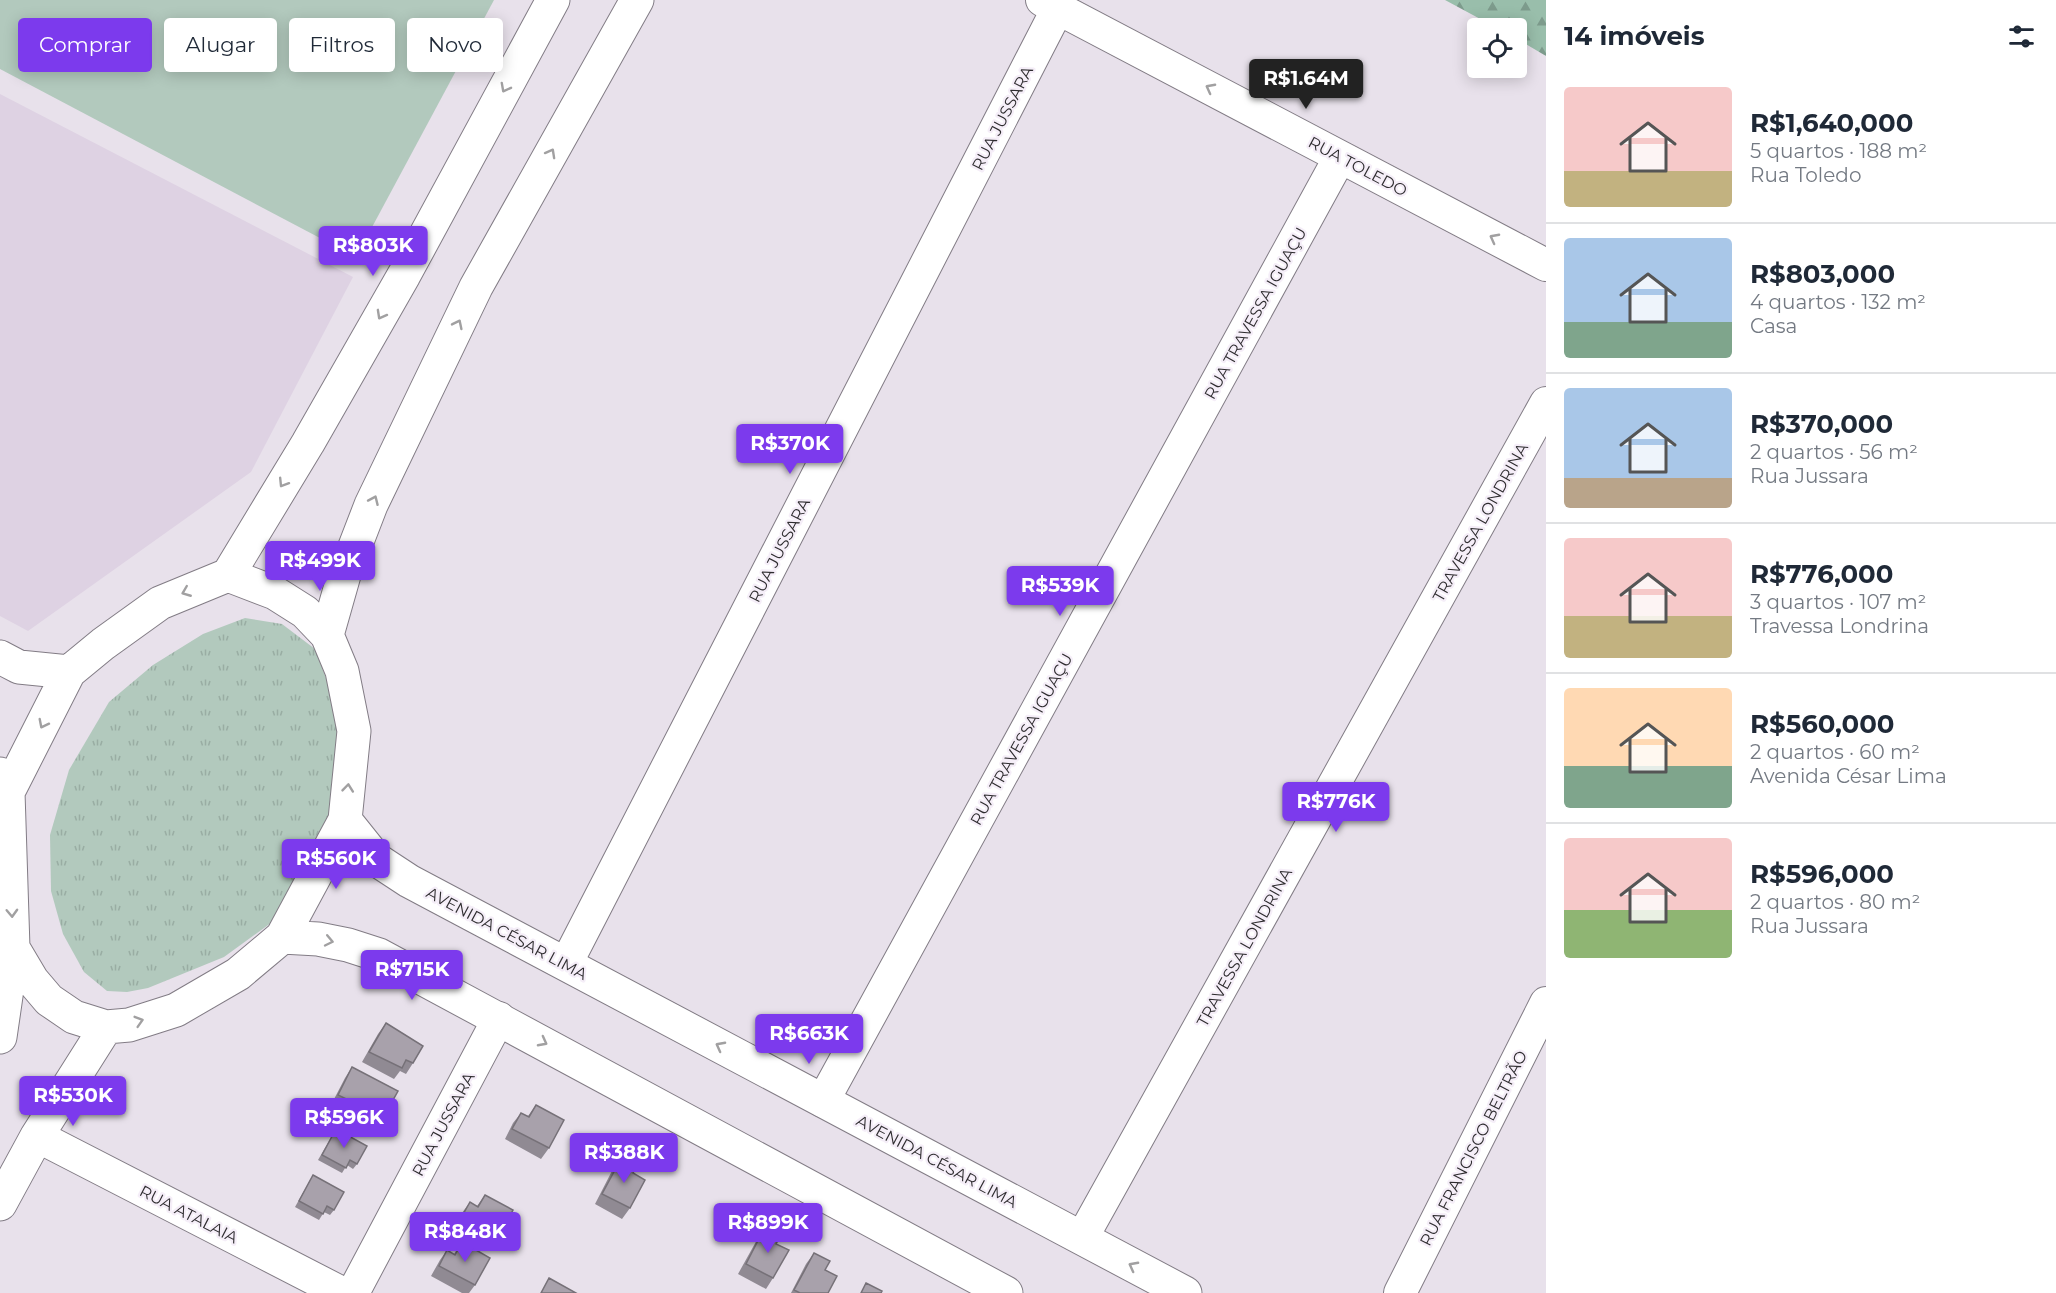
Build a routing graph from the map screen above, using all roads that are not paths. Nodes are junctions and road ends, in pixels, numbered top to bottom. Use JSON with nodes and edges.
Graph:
{"nodes":[{"id":1,"x":553,"y":0,"type":"edge"},
{"id":2,"x":637,"y":0,"type":"edge"},
{"id":3,"x":1050,"y":4,"type":"edge"},
{"id":4,"x":1340,"y":156,"type":"junction"},
{"id":5,"x":1546,"y":265,"type":"edge"},
{"id":6,"x":1546,"y":404,"type":"edge"},
{"id":7,"x":228,"y":575,"type":"junction"},
{"id":8,"x":327,"y":635,"type":"junction"},
{"id":9,"x":0,"y":657,"type":"edge"},
{"id":10,"x":69,"y":672,"type":"junction"},
{"id":11,"x":4,"y":783,"type":"edge"},
{"id":12,"x":345,"y":820,"type":"junction"},
{"id":13,"x":282,"y":937,"type":"junction"},
{"id":14,"x":13,"y":948,"type":"junction"},
{"id":15,"x":566,"y":964,"type":"junction"},
{"id":16,"x":1546,"y":1003,"type":"edge"},
{"id":17,"x":499,"y":1018,"type":"junction"},
{"id":18,"x":106,"y":1027,"type":"junction"},
{"id":19,"x":0,"y":1037,"type":"edge"},
{"id":20,"x":823,"y":1101,"type":"junction"},
{"id":21,"x":37,"y":1136,"type":"junction"},
{"id":22,"x":0,"y":1204,"type":"edge"},
{"id":23,"x":1082,"y":1238,"type":"junction"},
{"id":24,"x":342,"y":1293,"type":"edge"},
{"id":25,"x":353,"y":1293,"type":"edge"},
{"id":26,"x":1006,"y":1293,"type":"edge"},
{"id":27,"x":1185,"y":1293,"type":"edge"},
{"id":28,"x":1400,"y":1293,"type":"edge"}],
"edges":[{"from":1,"to":7,"type":"street","one_way":true},
{"from":8,"to":2,"type":"street","one_way":true},
{"from":4,"to":3,"type":"street","name":"RUA TOLEDO","one_way":true},
{"from":3,"to":15,"type":"street","name":"RUA JUSSARA"},
{"from":5,"to":4,"type":"street","name":"RUA TOLEDO","one_way":true},
{"from":4,"to":20,"type":"street","name":"RUA TRAVESSA IGUAÇU"},
{"from":6,"to":23,"type":"street","name":"TRAVESSA LONDRINA"},
{"from":7,"to":8,"type":"street"},
{"from":7,"to":10,"type":"street","one_way":true},
{"from":12,"to":8,"type":"street","one_way":true},
{"from":9,"to":10,"type":"street"},
{"from":10,"to":11,"type":"street","one_way":true},
{"from":11,"to":14,"type":"street","one_way":true},
{"from":12,"to":13,"type":"street"},
{"from":12,"to":15,"type":"street","name":"AVENIDA CÉSAR LIMA"},
{"from":13,"to":17,"type":"street","one_way":true},
{"from":18,"to":13,"type":"street","one_way":true},
{"from":14,"to":18,"type":"street"},
{"from":14,"to":19,"type":"street"},
{"from":20,"to":15,"type":"street","name":"AVENIDA CÉSAR LIMA","one_way":true},
{"from":16,"to":28,"type":"street","name":"RUA FRANCISCO BELTRÃO"},
{"from":17,"to":25,"type":"street","name":"RUA JUSSARA"},
{"from":17,"to":26,"type":"street","one_way":true},
{"from":18,"to":21,"type":"street"},
{"from":20,"to":23,"type":"street","name":"AVENIDA CÉSAR LIMA"},
{"from":21,"to":22,"type":"street"},
{"from":21,"to":24,"type":"street","name":"RUA ATALAIA"},
{"from":27,"to":23,"type":"street","name":"AVENIDA CÉSAR LIMA","one_way":true}]}
